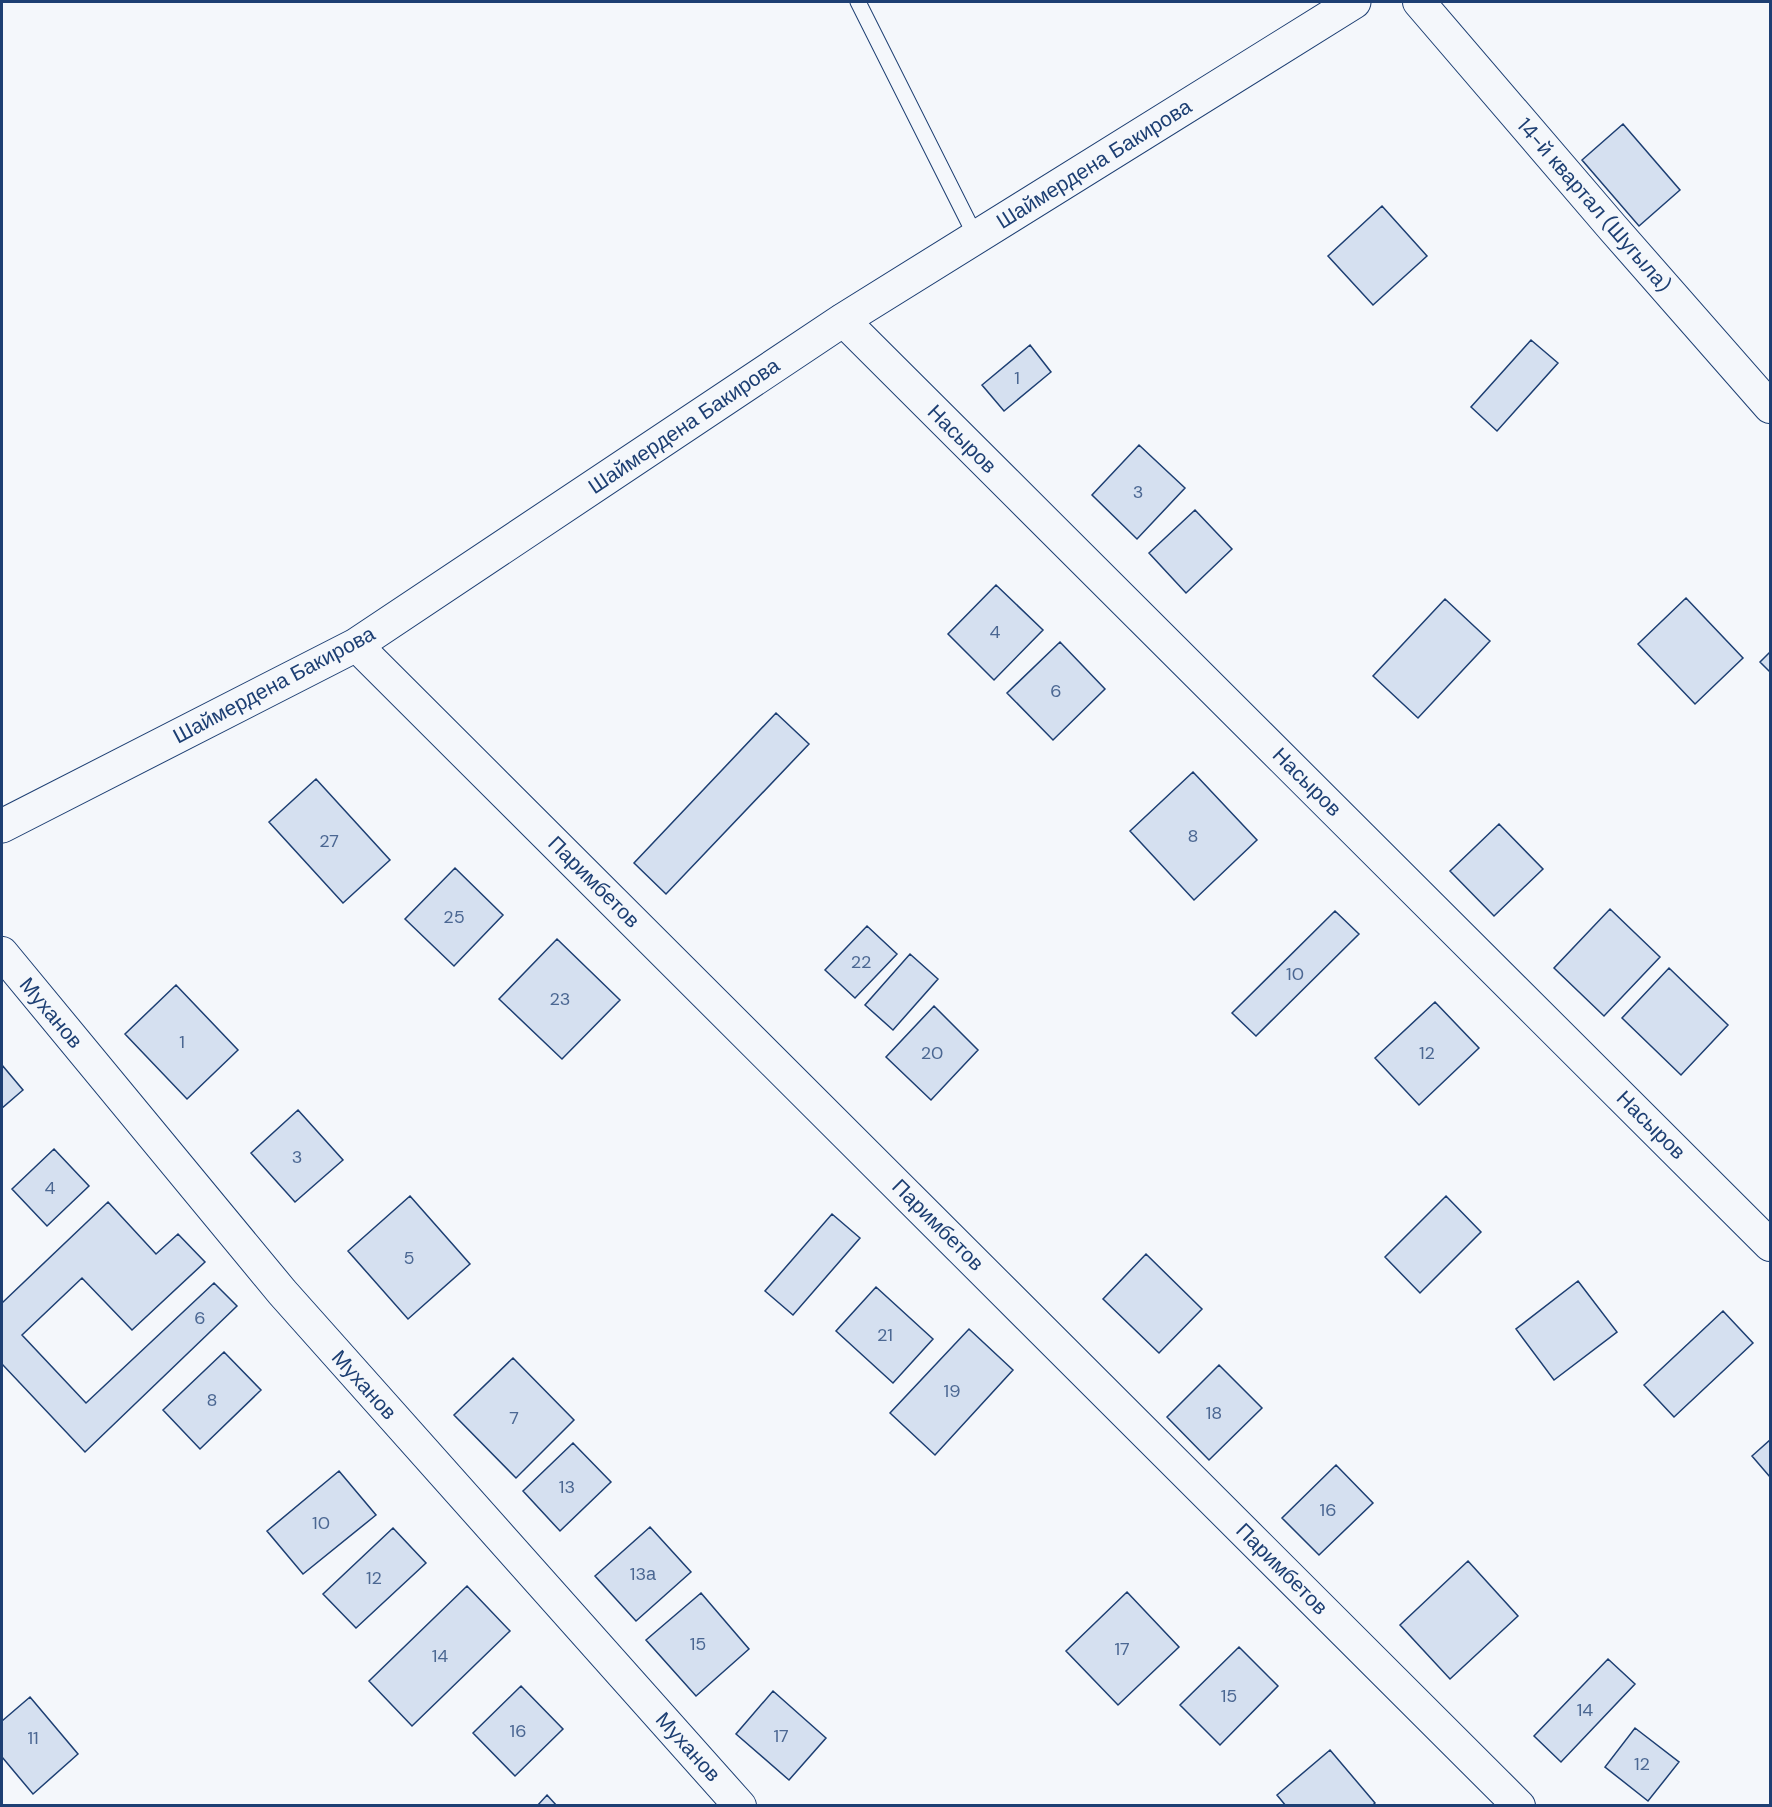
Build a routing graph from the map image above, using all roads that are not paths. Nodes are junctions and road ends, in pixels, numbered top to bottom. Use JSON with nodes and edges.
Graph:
{"nodes":[{"id":1,"x":858,"y":2,"type":"edge"},
{"id":2,"x":1354,"y":2,"type":"edge"},
{"id":3,"x":1419,"y":2,"type":"edge"},
{"id":4,"x":976,"y":237,"type":"junction"},
{"id":5,"x":843,"y":320,"type":"junction"},
{"id":6,"x":1770,"y":407,"type":"edge"},
{"id":7,"x":356,"y":645,"type":"junction"},
{"id":8,"x":2,"y":826,"type":"edge"},
{"id":9,"x":2,"y":953,"type":"edge"},
{"id":10,"x":1770,"y":1245,"type":"edge"},
{"id":11,"x":740,"y":1806,"type":"edge"},
{"id":12,"x":1519,"y":1806,"type":"edge"}],
"edges":[{"from":1,"to":4,"type":"lane"},
{"from":2,"to":4,"type":"street","name":"Шаймердена Бакирова"},
{"from":3,"to":6,"type":"street","name":"14-й квартал (Шугыла)"},
{"from":4,"to":5,"type":"street","name":"Шаймердена Бакирова"},
{"from":5,"to":7,"type":"street","name":"Шаймердена Бакирова"},
{"from":5,"to":10,"type":"street","name":"Насыров"},
{"from":7,"to":8,"type":"street","name":"Шаймердена Бакирова"},
{"from":7,"to":12,"type":"street","name":"Паримбетов"},
{"from":9,"to":11,"type":"street","name":"Муханов"}]}
